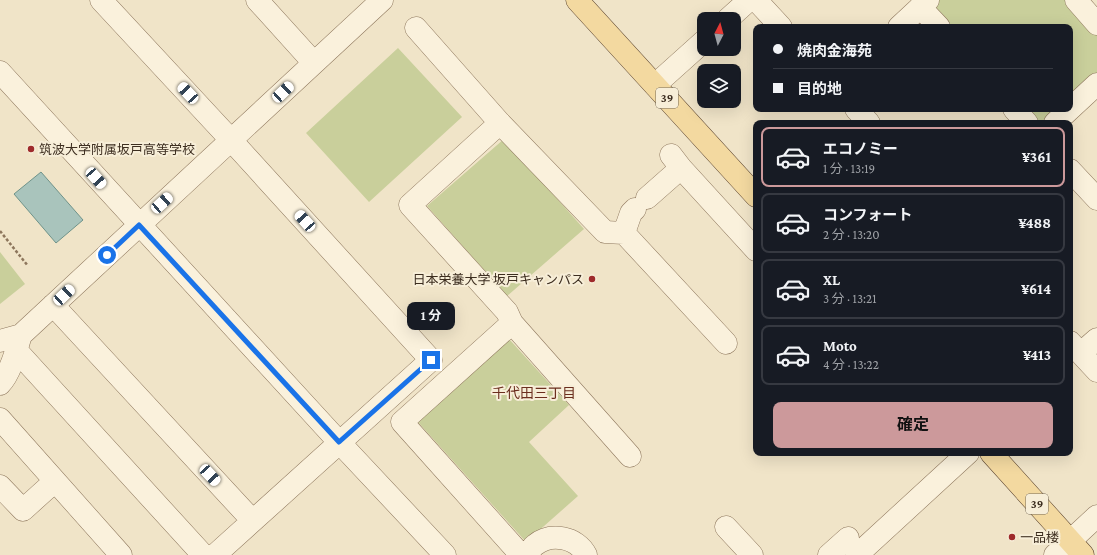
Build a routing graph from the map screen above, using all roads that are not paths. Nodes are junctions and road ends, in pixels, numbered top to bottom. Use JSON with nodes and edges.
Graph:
{"nodes":[{"id":1,"x":101,"y":0,"type":"edge"},
{"id":2,"x":257,"y":0,"type":"edge"},
{"id":3,"x":382,"y":0,"type":"edge"},
{"id":4,"x":577,"y":0,"type":"edge"},
{"id":5,"x":749,"y":0,"type":"edge"},
{"id":6,"x":756,"y":0,"type":"edge"},
{"id":7,"x":1076,"y":0,"type":"edge"},
{"id":8,"x":924,"y":4,"type":"edge"},
{"id":9,"x":736,"y":12,"type":"edge"},
{"id":10,"x":778,"y":24,"type":"edge"},
{"id":11,"x":902,"y":24,"type":"edge"},
{"id":12,"x":936,"y":24,"type":"edge"},
{"id":13,"x":1097,"y":24,"type":"edge"},
{"id":14,"x":416,"y":28,"type":"dead end"},
{"id":15,"x":697,"y":47,"type":"edge"},
{"id":16,"x":314,"y":63,"type":"junction"},
{"id":17,"x":0,"y":72,"type":"edge"},
{"id":18,"x":1097,"y":84,"type":"edge"},
{"id":19,"x":655,"y":85,"type":"junction"},
{"id":20,"x":1073,"y":106,"type":"edge"},
{"id":21,"x":859,"y":112,"type":"edge"},
{"id":22,"x":1017,"y":112,"type":"edge"},
{"id":23,"x":1067,"y":112,"type":"edge"},
{"id":24,"x":866,"y":120,"type":"edge"},
{"id":25,"x":1024,"y":120,"type":"edge"},
{"id":26,"x":1058,"y":120,"type":"edge"},
{"id":27,"x":500,"y":123,"type":"junction"},
{"id":28,"x":232,"y":140,"type":"junction"},
{"id":29,"x":1073,"y":173,"type":"edge"},
{"id":30,"x":753,"y":193,"type":"edge"},
{"id":31,"x":1097,"y":199,"type":"edge"},
{"id":32,"x":139,"y":225,"type":"junction"},
{"id":33,"x":624,"y":233,"type":"junction"},
{"id":34,"x":753,"y":247,"type":"edge"},
{"id":35,"x":53,"y":305,"type":"junction"},
{"id":36,"x":512,"y":323,"type":"junction"},
{"id":37,"x":1097,"y":339,"type":"edge"},
{"id":38,"x":12,"y":342,"type":"edge"},
{"id":39,"x":726,"y":343,"type":"dead end"},
{"id":40,"x":1075,"y":348,"type":"edge"},
{"id":41,"x":1097,"y":371,"type":"edge"},
{"id":42,"x":0,"y":384,"type":"edge"},
{"id":43,"x":0,"y":419,"type":"edge"},
{"id":44,"x":339,"y":442,"type":"junction"},
{"id":45,"x":630,"y":456,"type":"dead end"},
{"id":46,"x":964,"y":456,"type":"edge"},
{"id":47,"x":993,"y":456,"type":"edge"},
{"id":48,"x":55,"y":481,"type":"junction"},
{"id":49,"x":0,"y":486,"type":"edge"},
{"id":50,"x":1097,"y":516,"type":"edge"},
{"id":51,"x":252,"y":520,"type":"junction"},
{"id":52,"x":726,"y":527,"type":"dead end"},
{"id":53,"x":852,"y":547,"type":"edge"},
{"id":54,"x":1070,"y":550,"type":"edge"},
{"id":55,"x":121,"y":555,"type":"edge"},
{"id":56,"x":203,"y":555,"type":"edge"},
{"id":57,"x":215,"y":555,"type":"edge"},
{"id":58,"x":444,"y":555,"type":"edge"},
{"id":59,"x":520,"y":555,"type":"edge"},
{"id":60,"x":528,"y":555,"type":"edge"},
{"id":61,"x":586,"y":555,"type":"edge"},
{"id":62,"x":752,"y":555,"type":"edge"},
{"id":63,"x":829,"y":555,"type":"edge"}],
"edges":[{"from":1,"to":28,"type":"street"},
{"from":2,"to":16,"type":"street"},
{"from":3,"to":16,"type":"street"},
{"from":4,"to":19,"type":"main road","number":"39"},
{"from":5,"to":9,"type":"street"},
{"from":6,"to":10,"type":"street"},
{"from":7,"to":13,"type":"street"},
{"from":8,"to":11,"type":"street"},
{"from":8,"to":12,"type":"street"},
{"from":14,"to":27,"type":"street"},
{"from":15,"to":19,"type":"street"},
{"from":16,"to":28,"type":"street"},
{"from":17,"to":32,"type":"street"},
{"from":18,"to":20,"type":"street"},
{"from":19,"to":30,"type":"main road","number":"39"},
{"from":21,"to":24,"type":"street"},
{"from":22,"to":25,"type":"street"},
{"from":23,"to":26,"type":"street"},
{"from":27,"to":33,"type":"street"},
{"from":27,"to":36,"type":"street"},
{"from":28,"to":32,"type":"street"},
{"from":28,"to":44,"type":"street"},
{"from":29,"to":31,"type":"street"},
{"from":32,"to":35,"type":"street"},
{"from":32,"to":44,"type":"street"},
{"from":33,"to":34,"type":"street"},
{"from":33,"to":39,"type":"street"},
{"from":35,"to":38,"type":"street"},
{"from":35,"to":51,"type":"street"},
{"from":36,"to":45,"type":"street"},
{"from":36,"to":59,"type":"street"},
{"from":37,"to":40,"type":"street"},
{"from":38,"to":42,"type":"street"},
{"from":38,"to":56,"type":"street"},
{"from":40,"to":41,"type":"street"},
{"from":43,"to":48,"type":"street"},
{"from":44,"to":51,"type":"street"},
{"from":44,"to":58,"type":"street"},
{"from":46,"to":53,"type":"street"},
{"from":47,"to":54,"type":"main road","number":"39"},
{"from":48,"to":49,"type":"street"},
{"from":48,"to":55,"type":"street"},
{"from":50,"to":54,"type":"street"},
{"from":51,"to":57,"type":"street"},
{"from":52,"to":62,"type":"street"},
{"from":53,"to":63,"type":"street"},
{"from":60,"to":61,"type":"street"}]}
